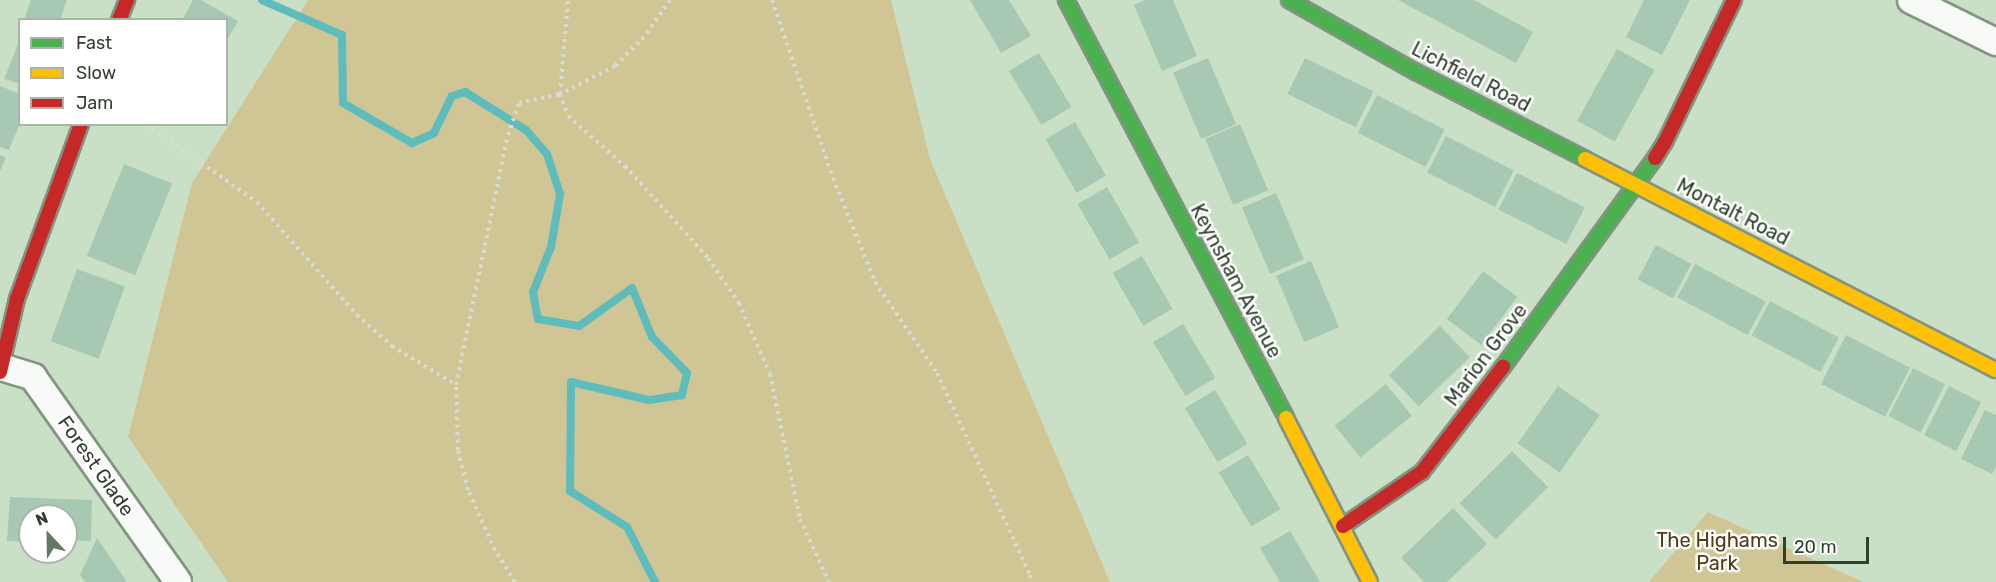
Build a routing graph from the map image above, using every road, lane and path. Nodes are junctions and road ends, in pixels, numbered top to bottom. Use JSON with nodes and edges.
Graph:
{"nodes":[{"id":1,"x":127,"y":0,"type":"edge"},
{"id":2,"x":568,"y":0,"type":"edge"},
{"id":3,"x":670,"y":0,"type":"edge"},
{"id":4,"x":772,"y":0,"type":"edge"},
{"id":5,"x":1066,"y":0,"type":"edge"},
{"id":6,"x":1289,"y":0,"type":"edge"},
{"id":7,"x":1734,"y":0,"type":"edge"},
{"id":8,"x":1911,"y":0,"type":"edge"},
{"id":9,"x":120,"y":18,"type":"edge"},
{"id":10,"x":1996,"y":42,"type":"edge"},
{"id":11,"x":560,"y":94,"type":"junction"},
{"id":12,"x":80,"y":126,"type":"edge"},
{"id":13,"x":149,"y":126,"type":"edge"},
{"id":14,"x":1637,"y":184,"type":"junction"},
{"id":15,"x":1,"y":369,"type":"edge"},
{"id":16,"x":1996,"y":370,"type":"edge"},
{"id":17,"x":456,"y":385,"type":"junction"},
{"id":18,"x":1343,"y":526,"type":"junction"},
{"id":19,"x":178,"y":582,"type":"edge"},
{"id":20,"x":515,"y":582,"type":"edge"},
{"id":21,"x":829,"y":582,"type":"edge"},
{"id":22,"x":1030,"y":582,"type":"edge"},
{"id":23,"x":1370,"y":582,"type":"edge"}],
"edges":[{"from":1,"to":9,"type":"street"},
{"from":2,"to":11,"type":"path"},
{"from":3,"to":11,"type":"path"},
{"from":4,"to":22,"type":"path"},
{"from":5,"to":18,"type":"street","name":"Keynsham Avenue"},
{"from":6,"to":14,"type":"street","name":"Lichfield Road"},
{"from":7,"to":14,"type":"street"},
{"from":8,"to":10,"type":"street"},
{"from":11,"to":17,"type":"path"},
{"from":11,"to":21,"type":"path"},
{"from":12,"to":15,"type":"street"},
{"from":13,"to":17,"type":"path"},
{"from":14,"to":16,"type":"street","name":"Montalt Road"},
{"from":14,"to":18,"type":"street","name":"Marion Grove"},
{"from":15,"to":19,"type":"street","name":"Forest Glade"},
{"from":17,"to":20,"type":"path"},
{"from":18,"to":23,"type":"street","name":"Keynsham Avenue"}]}
